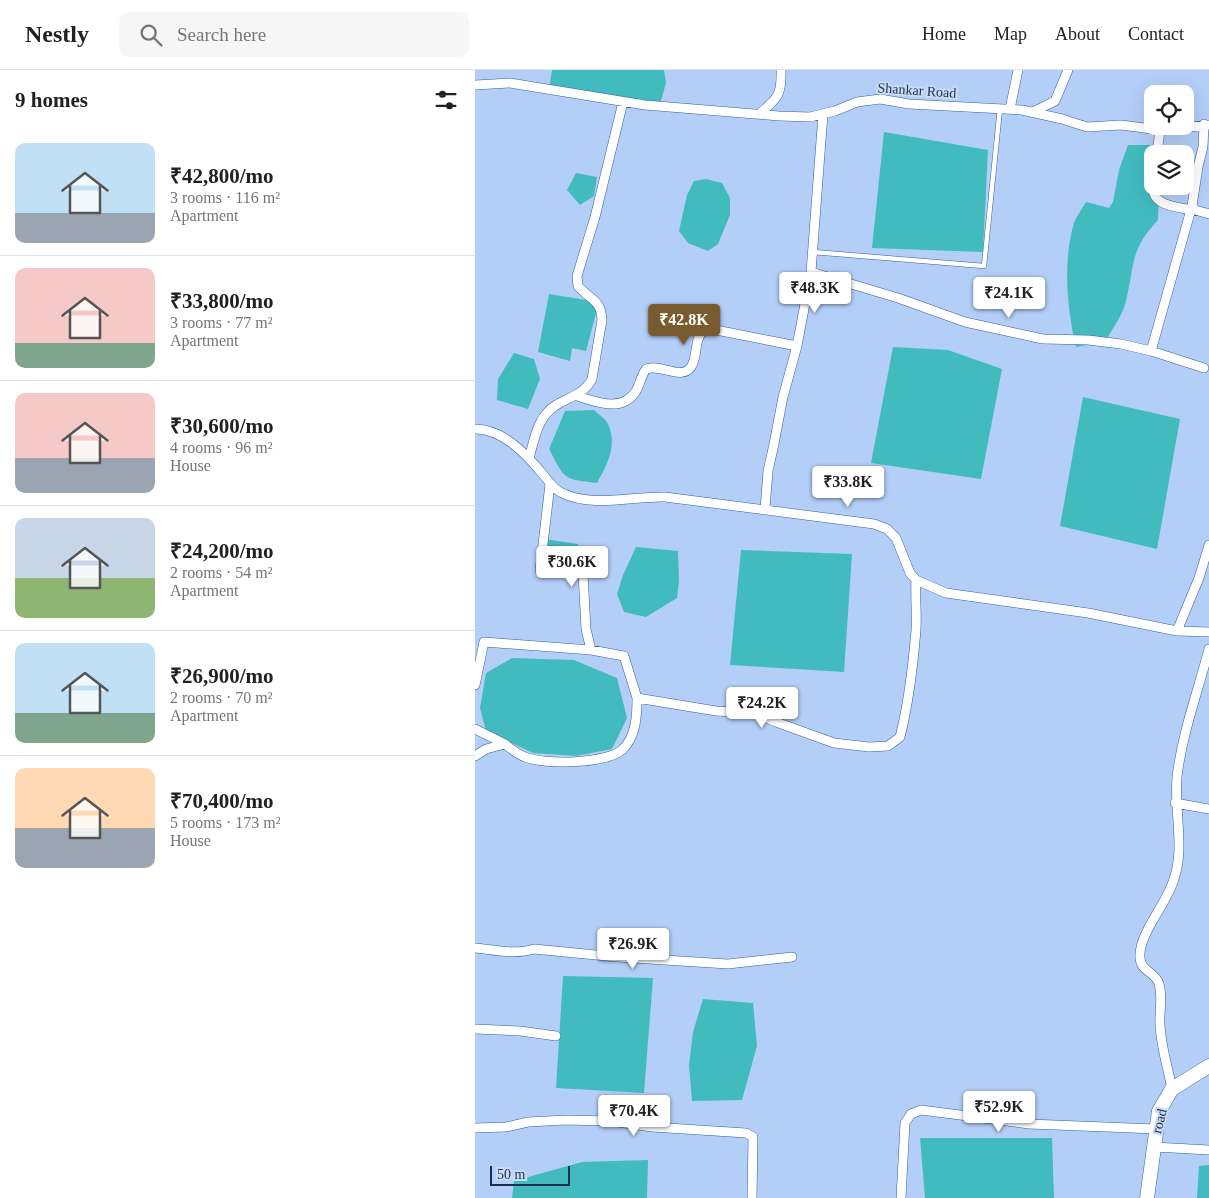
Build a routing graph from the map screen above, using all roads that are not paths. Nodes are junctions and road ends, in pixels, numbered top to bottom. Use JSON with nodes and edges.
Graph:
{"nodes":[{"id":1,"x":781,"y":70,"type":"edge"},
{"id":2,"x":1018,"y":70,"type":"edge"},
{"id":3,"x":1068,"y":70,"type":"edge"},
{"id":4,"x":475,"y":85,"type":"edge"},
{"id":5,"x":623,"y":102,"type":"junction"},
{"id":6,"x":1000,"y":108,"type":"junction"},
{"id":7,"x":1010,"y":109,"type":"junction"},
{"id":8,"x":1033,"y":112,"type":"junction"},
{"id":9,"x":823,"y":114,"type":"junction"},
{"id":10,"x":758,"y":115,"type":"junction"},
{"id":11,"x":1207,"y":125,"type":"edge"},
{"id":12,"x":1194,"y":126,"type":"edge"},
{"id":13,"x":1144,"y":128,"type":"edge"},
{"id":14,"x":1154,"y":195,"type":"edge"},
{"id":15,"x":1192,"y":208,"type":"junction"},
{"id":16,"x":1209,"y":214,"type":"edge"},
{"id":17,"x":813,"y":252,"type":"junction"},
{"id":18,"x":811,"y":272,"type":"junction"},
{"id":19,"x":797,"y":346,"type":"junction"},
{"id":20,"x":1151,"y":351,"type":"junction"},
{"id":21,"x":1204,"y":368,"type":"dead end"},
{"id":22,"x":577,"y":396,"type":"junction"},
{"id":23,"x":475,"y":429,"type":"edge"},
{"id":24,"x":529,"y":458,"type":"junction"},
{"id":25,"x":551,"y":484,"type":"junction"},
{"id":26,"x":765,"y":510,"type":"junction"},
{"id":27,"x":1209,"y":545,"type":"edge"},
{"id":28,"x":916,"y":580,"type":"junction"},
{"id":29,"x":1177,"y":631,"type":"junction"},
{"id":30,"x":1209,"y":632,"type":"edge"},
{"id":31,"x":1209,"y":649,"type":"edge"},
{"id":32,"x":591,"y":650,"type":"junction"},
{"id":33,"x":475,"y":684,"type":"edge"},
{"id":34,"x":637,"y":698,"type":"junction"},
{"id":35,"x":475,"y":729,"type":"edge"},
{"id":36,"x":505,"y":744,"type":"junction"},
{"id":37,"x":475,"y":756,"type":"edge"},
{"id":38,"x":1175,"y":803,"type":"junction"},
{"id":39,"x":1209,"y":809,"type":"edge"},
{"id":40,"x":475,"y":948,"type":"edge"},
{"id":41,"x":792,"y":957,"type":"dead end"},
{"id":42,"x":475,"y":1029,"type":"edge"},
{"id":43,"x":555,"y":1036,"type":"dead end"},
{"id":44,"x":1209,"y":1066,"type":"edge"},
{"id":45,"x":1172,"y":1089,"type":"junction"},
{"id":46,"x":475,"y":1128,"type":"edge"},
{"id":47,"x":1156,"y":1129,"type":"junction"},
{"id":48,"x":1154,"y":1147,"type":"junction"},
{"id":49,"x":1209,"y":1150,"type":"edge"},
{"id":50,"x":752,"y":1198,"type":"edge"},
{"id":51,"x":901,"y":1198,"type":"edge"},
{"id":52,"x":1147,"y":1198,"type":"edge"}],
"edges":[{"from":1,"to":10,"type":"street"},
{"from":2,"to":7,"type":"street"},
{"from":3,"to":8,"type":"street"},
{"from":4,"to":5,"type":"street","name":"Shankar Road"},
{"from":5,"to":10,"type":"street","name":"Shankar Road"},
{"from":5,"to":22,"type":"street"},
{"from":6,"to":7,"type":"street","name":"Shankar Road"},
{"from":6,"to":9,"type":"street","name":"Shankar Road"},
{"from":6,"to":17,"type":"lane"},
{"from":7,"to":8,"type":"street","name":"Shankar Road"},
{"from":8,"to":13,"type":"street","name":"Shankar Road"},
{"from":9,"to":10,"type":"street","name":"Shankar Road"},
{"from":9,"to":17,"type":"street"},
{"from":11,"to":12,"type":"street","name":"Shankar Road"},
{"from":11,"to":15,"type":"street"},
{"from":14,"to":15,"type":"street"},
{"from":15,"to":16,"type":"street"},
{"from":15,"to":20,"type":"street"},
{"from":17,"to":18,"type":"street"},
{"from":18,"to":19,"type":"street"},
{"from":18,"to":20,"type":"street"},
{"from":19,"to":22,"type":"street"},
{"from":19,"to":26,"type":"street"},
{"from":20,"to":21,"type":"street"},
{"from":22,"to":24,"type":"street"},
{"from":23,"to":24,"type":"street"},
{"from":24,"to":25,"type":"street"},
{"from":25,"to":26,"type":"street"},
{"from":25,"to":32,"type":"street"},
{"from":26,"to":28,"type":"street"},
{"from":27,"to":29,"type":"street"},
{"from":28,"to":29,"type":"street"},
{"from":28,"to":34,"type":"street"},
{"from":29,"to":30,"type":"street"},
{"from":31,"to":38,"type":"street"},
{"from":32,"to":33,"type":"street"},
{"from":32,"to":34,"type":"street"},
{"from":34,"to":36,"type":"street"},
{"from":35,"to":36,"type":"street"},
{"from":36,"to":37,"type":"street"},
{"from":38,"to":39,"type":"street"},
{"from":38,"to":45,"type":"street"},
{"from":40,"to":41,"type":"street"},
{"from":42,"to":43,"type":"street"},
{"from":44,"to":45,"type":"main road","name":"road"},
{"from":45,"to":47,"type":"main road","name":"road"},
{"from":46,"to":50,"type":"street"},
{"from":47,"to":48,"type":"main road","name":"road"},
{"from":47,"to":51,"type":"street"},
{"from":48,"to":49,"type":"street"},
{"from":48,"to":52,"type":"main road","name":"road"}]}
